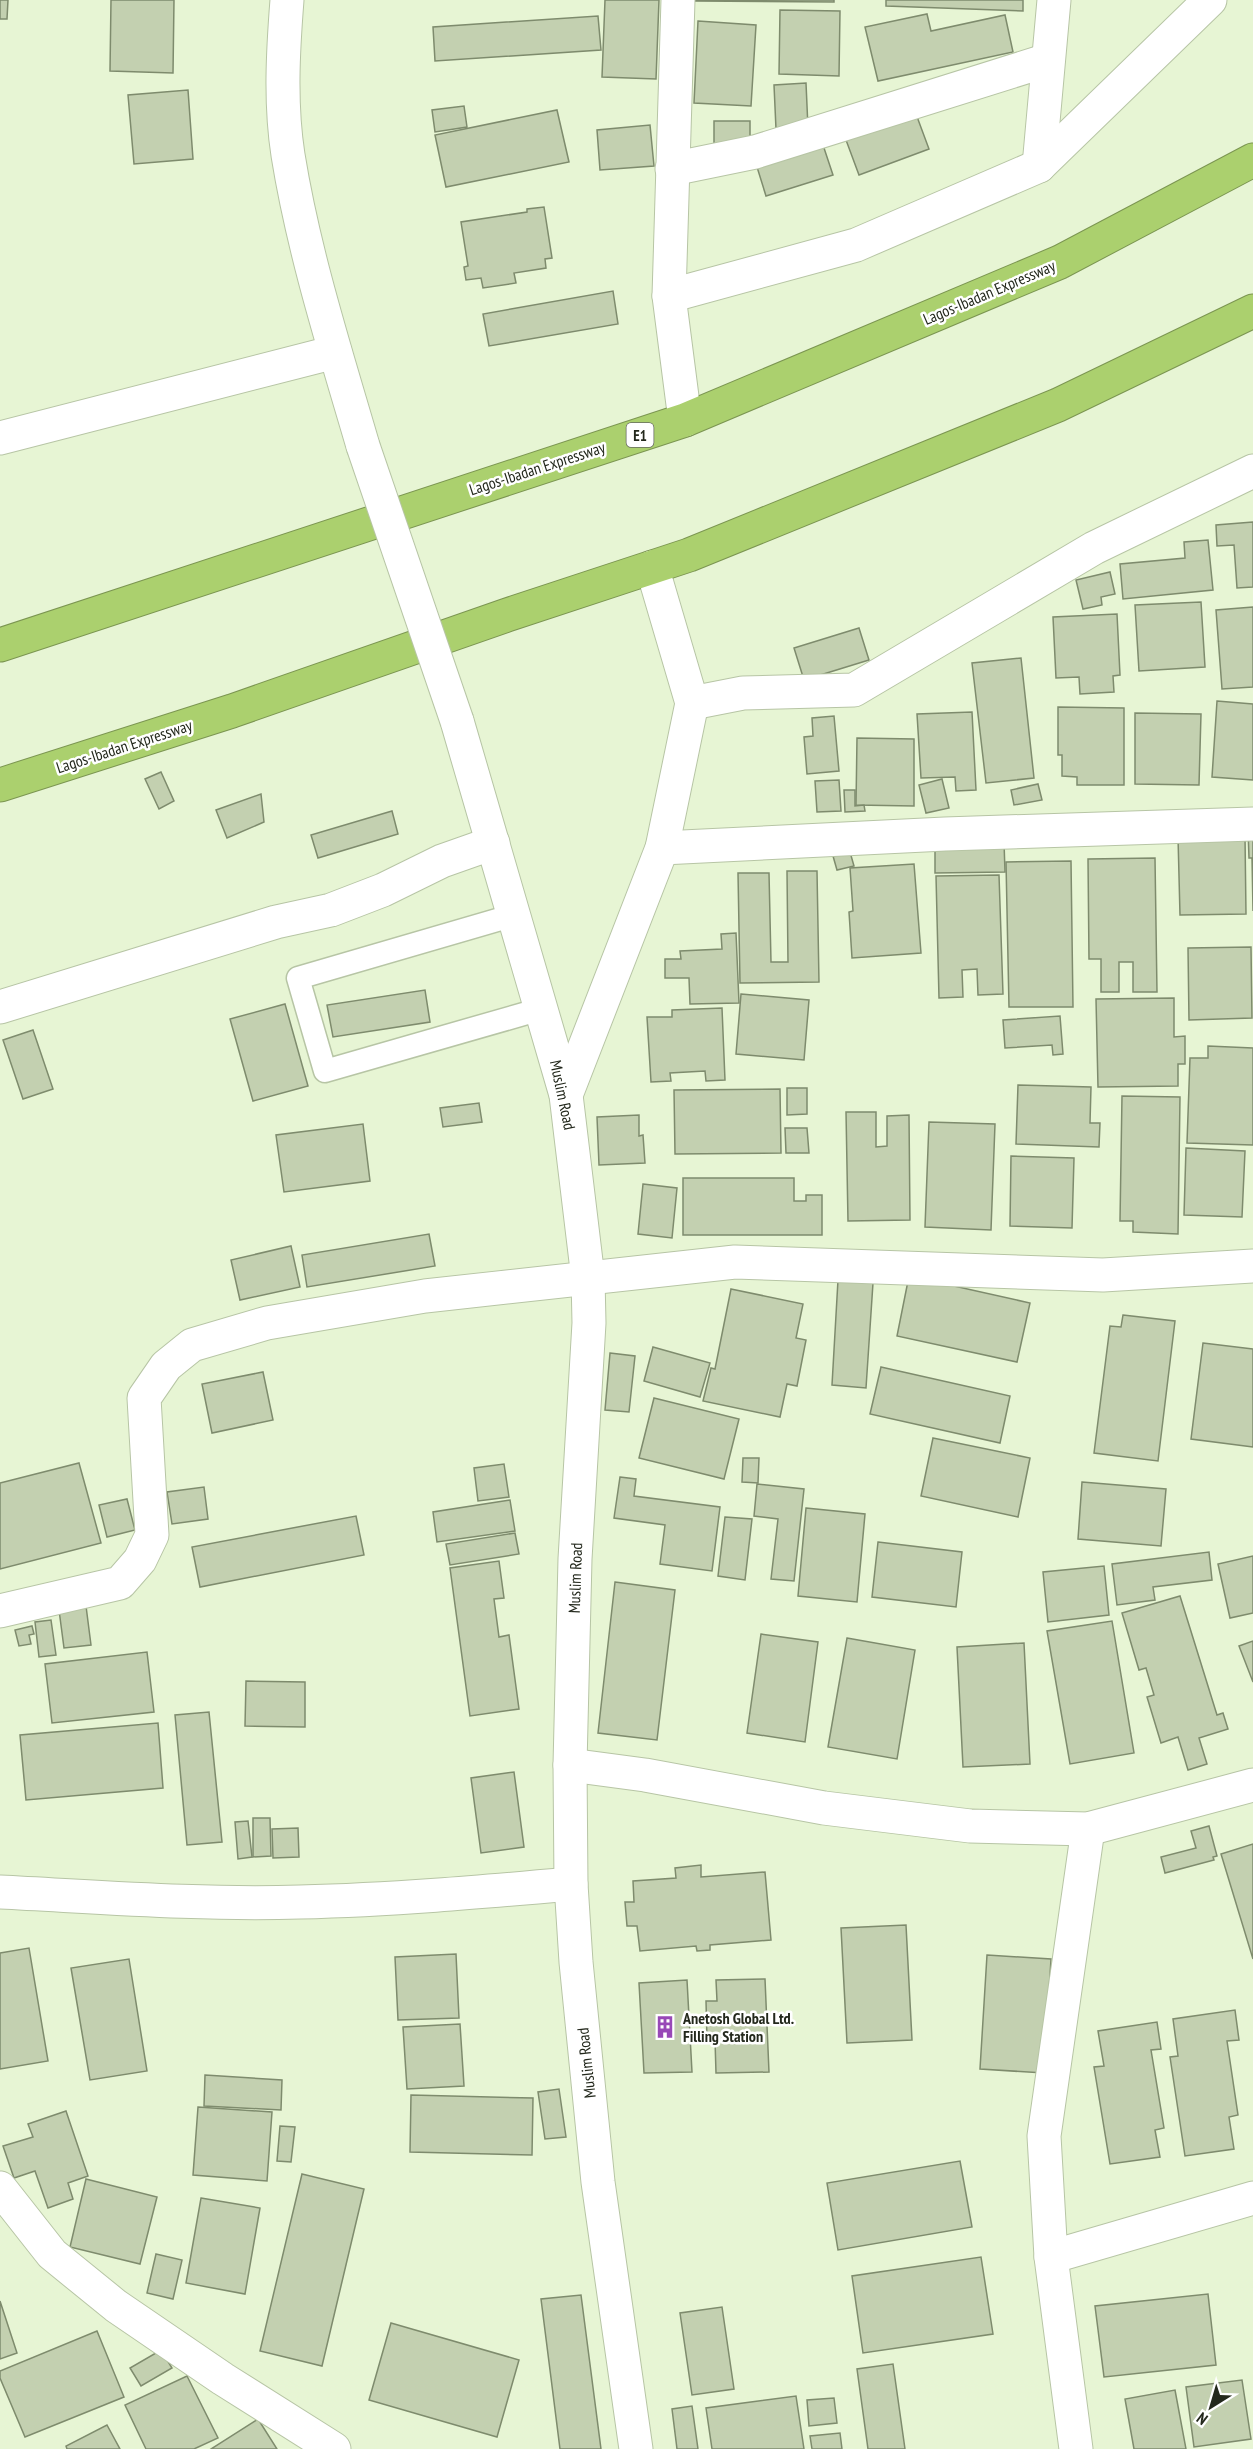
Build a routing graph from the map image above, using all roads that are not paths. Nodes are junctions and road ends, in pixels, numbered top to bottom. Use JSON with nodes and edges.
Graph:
{"nodes":[{"id":1,"x":286,"y":0,"type":"edge"},
{"id":2,"x":678,"y":0,"type":"edge"},
{"id":3,"x":1054,"y":0,"type":"edge"},
{"id":4,"x":1210,"y":0,"type":"edge"},
{"id":5,"x":1048,"y":60,"type":"junction"},
{"id":6,"x":1253,"y":160,"type":"edge"},
{"id":7,"x":1039,"y":165,"type":"junction"},
{"id":8,"x":672,"y":169,"type":"junction"},
{"id":9,"x":669,"y":296,"type":"junction"},
{"id":10,"x":1253,"y":311,"type":"edge"},
{"id":11,"x":335,"y":352,"type":"junction"},
{"id":12,"x":685,"y":420,"type":"junction"},
{"id":13,"x":0,"y":438,"type":"edge"},
{"id":14,"x":1253,"y":471,"type":"edge"},
{"id":15,"x":652,"y":567,"type":"junction"},
{"id":16,"x":0,"y":645,"type":"edge"},
{"id":17,"x":692,"y":703,"type":"junction"},
{"id":18,"x":0,"y":785,"type":"edge"},
{"id":19,"x":1253,"y":824,"type":"edge"},
{"id":20,"x":493,"y":843,"type":"junction"},
{"id":21,"x":662,"y":848,"type":"junction"},
{"id":22,"x":514,"y":915,"type":"junction"},
{"id":23,"x":0,"y":1007,"type":"edge"},
{"id":24,"x":541,"y":1009,"type":"junction"},
{"id":25,"x":566,"y":1095,"type":"junction"},
{"id":26,"x":1253,"y":1266,"type":"edge"},
{"id":27,"x":588,"y":1278,"type":"junction"},
{"id":28,"x":0,"y":1611,"type":"edge"},
{"id":29,"x":570,"y":1765,"type":"junction"},
{"id":30,"x":1253,"y":1785,"type":"edge"},
{"id":31,"x":1088,"y":1829,"type":"junction"},
{"id":32,"x":572,"y":1884,"type":"junction"},
{"id":33,"x":0,"y":1892,"type":"edge"},
{"id":34,"x":0,"y":2188,"type":"edge"},
{"id":35,"x":1253,"y":2198,"type":"edge"},
{"id":36,"x":1051,"y":2257,"type":"junction"},
{"id":37,"x":334,"y":2449,"type":"edge"},
{"id":38,"x":636,"y":2449,"type":"edge"},
{"id":39,"x":1076,"y":2449,"type":"edge"}],
"edges":[{"from":1,"to":11,"type":"street","name":"Muslim Road"},
{"from":2,"to":8,"type":"street"},
{"from":3,"to":5,"type":"street"},
{"from":4,"to":7,"type":"street"},
{"from":5,"to":7,"type":"street"},
{"from":5,"to":8,"type":"street"},
{"from":6,"to":12,"type":"highway","name":"Lagos-Ibadan Expressway","number":"E1"},
{"from":7,"to":9,"type":"street"},
{"from":8,"to":9,"type":"street"},
{"from":9,"to":12,"type":"street"},
{"from":10,"to":15,"type":"highway","name":"Lagos-Ibadan Expressway"},
{"from":11,"to":13,"type":"street"},
{"from":11,"to":20,"type":"street","name":"Muslim Road","bridge":true},
{"from":12,"to":16,"type":"highway","name":"Lagos-Ibadan Expressway","number":"E1"},
{"from":14,"to":17,"type":"street"},
{"from":15,"to":17,"type":"street"},
{"from":15,"to":18,"type":"highway","name":"Lagos-Ibadan Expressway"},
{"from":17,"to":21,"type":"street"},
{"from":19,"to":21,"type":"street"},
{"from":20,"to":22,"type":"street","name":"Muslim Road"},
{"from":20,"to":23,"type":"street"},
{"from":21,"to":25,"type":"street"},
{"from":22,"to":24,"type":"street","name":"Muslim Road"},
{"from":22,"to":24,"type":"lane"},
{"from":24,"to":25,"type":"street","name":"Muslim Road"},
{"from":25,"to":27,"type":"street","name":"Muslim Road"},
{"from":26,"to":27,"type":"street"},
{"from":27,"to":28,"type":"street"},
{"from":27,"to":29,"type":"street","name":"Muslim Road"},
{"from":29,"to":31,"type":"street"},
{"from":29,"to":32,"type":"street","name":"Muslim Road"},
{"from":30,"to":31,"type":"street"},
{"from":31,"to":36,"type":"street"},
{"from":32,"to":33,"type":"street"},
{"from":32,"to":38,"type":"street","name":"Muslim Road"},
{"from":34,"to":37,"type":"street"},
{"from":35,"to":36,"type":"street"},
{"from":36,"to":39,"type":"street"}]}
